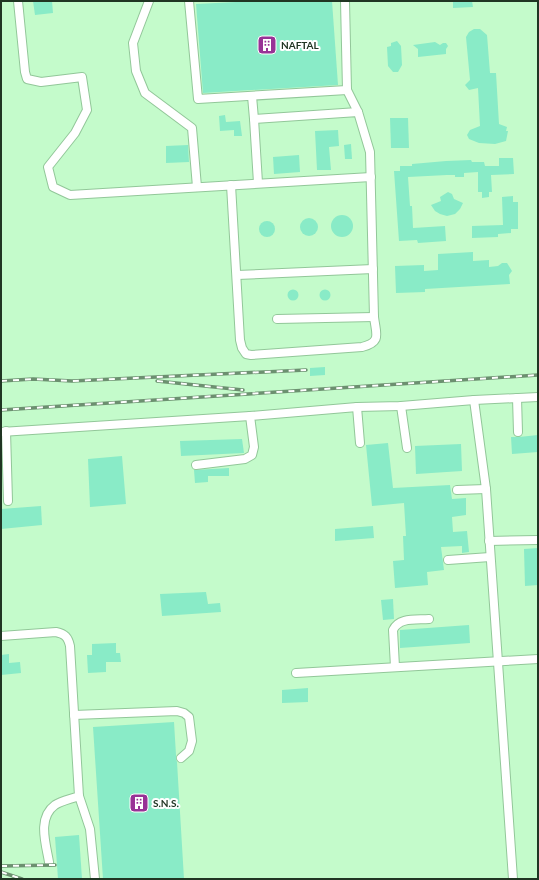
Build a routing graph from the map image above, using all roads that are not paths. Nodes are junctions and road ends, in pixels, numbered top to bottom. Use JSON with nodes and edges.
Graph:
{"nodes":[{"id":1,"x":18,"y":1,"type":"edge"},
{"id":2,"x":149,"y":1,"type":"edge"},
{"id":3,"x":189,"y":1,"type":"edge"},
{"id":4,"x":345,"y":1,"type":"edge"},
{"id":5,"x":347,"y":90,"type":"junction"},
{"id":6,"x":252,"y":96,"type":"junction"},
{"id":7,"x":358,"y":112,"type":"junction"},
{"id":8,"x":254,"y":119,"type":"junction"},
{"id":9,"x":371,"y":177,"type":"junction"},
{"id":10,"x":258,"y":183,"type":"junction"},
{"id":11,"x":231,"y":185,"type":"junction"},
{"id":12,"x":197,"y":187,"type":"junction"},
{"id":13,"x":373,"y":269,"type":"junction"},
{"id":14,"x":237,"y":275,"type":"junction"},
{"id":15,"x":374,"y":317,"type":"junction"},
{"id":16,"x":277,"y":319,"type":"dead end"},
{"id":17,"x":538,"y":397,"type":"edge"},
{"id":18,"x":517,"y":398,"type":"junction"},
{"id":19,"x":474,"y":400,"type":"junction"},
{"id":20,"x":400,"y":406,"type":"junction"},
{"id":21,"x":357,"y":408,"type":"junction"},
{"id":22,"x":250,"y":416,"type":"junction"},
{"id":23,"x":4,"y":432,"type":"edge"},
{"id":24,"x":518,"y":432,"type":"dead end"},
{"id":25,"x":360,"y":443,"type":"dead end"},
{"id":26,"x":408,"y":448,"type":"dead end"},
{"id":27,"x":196,"y":465,"type":"dead end"},
{"id":28,"x":486,"y":489,"type":"junction"},
{"id":29,"x":458,"y":490,"type":"dead end"},
{"id":30,"x":8,"y":501,"type":"dead end"},
{"id":31,"x":538,"y":540,"type":"edge"},
{"id":32,"x":489,"y":541,"type":"junction"},
{"id":33,"x":490,"y":557,"type":"junction"},
{"id":34,"x":448,"y":560,"type":"dead end"},
{"id":35,"x":429,"y":619,"type":"dead end"},
{"id":36,"x":1,"y":636,"type":"edge"},
{"id":37,"x":538,"y":659,"type":"edge"},
{"id":38,"x":498,"y":661,"type":"junction"},
{"id":39,"x":396,"y":667,"type":"junction"},
{"id":40,"x":296,"y":673,"type":"dead end"},
{"id":41,"x":74,"y":715,"type":"junction"},
{"id":42,"x":181,"y":758,"type":"dead end"},
{"id":43,"x":79,"y":796,"type":"junction"},
{"id":44,"x":49,"y":862,"type":"dead end"},
{"id":45,"x":95,"y":879,"type":"edge"},
{"id":46,"x":513,"y":879,"type":"edge"}],
"edges":[{"from":1,"to":12,"type":"street"},
{"from":2,"to":12,"type":"street"},
{"from":3,"to":6,"type":"street"},
{"from":4,"to":5,"type":"street"},
{"from":5,"to":6,"type":"street"},
{"from":5,"to":7,"type":"street"},
{"from":6,"to":8,"type":"street"},
{"from":7,"to":8,"type":"street"},
{"from":7,"to":9,"type":"street"},
{"from":8,"to":10,"type":"street"},
{"from":9,"to":10,"type":"street"},
{"from":9,"to":13,"type":"street"},
{"from":10,"to":11,"type":"street"},
{"from":11,"to":12,"type":"street"},
{"from":11,"to":14,"type":"street"},
{"from":13,"to":14,"type":"street"},
{"from":13,"to":15,"type":"street"},
{"from":14,"to":15,"type":"street"},
{"from":15,"to":16,"type":"street"},
{"from":17,"to":18,"type":"street"},
{"from":18,"to":19,"type":"street"},
{"from":18,"to":24,"type":"street"},
{"from":19,"to":20,"type":"street"},
{"from":19,"to":28,"type":"street"},
{"from":20,"to":21,"type":"street"},
{"from":20,"to":26,"type":"street"},
{"from":21,"to":22,"type":"street"},
{"from":21,"to":25,"type":"street"},
{"from":22,"to":23,"type":"street"},
{"from":22,"to":27,"type":"street"},
{"from":23,"to":30,"type":"street"},
{"from":28,"to":29,"type":"street"},
{"from":28,"to":32,"type":"street"},
{"from":31,"to":32,"type":"street"},
{"from":32,"to":33,"type":"street"},
{"from":33,"to":34,"type":"street"},
{"from":33,"to":38,"type":"street"},
{"from":35,"to":39,"type":"street"},
{"from":36,"to":41,"type":"street"},
{"from":37,"to":38,"type":"street"},
{"from":38,"to":39,"type":"street"},
{"from":38,"to":46,"type":"street"},
{"from":39,"to":40,"type":"street"},
{"from":41,"to":42,"type":"street"},
{"from":41,"to":43,"type":"street"},
{"from":43,"to":44,"type":"street"},
{"from":43,"to":45,"type":"street"}]}
